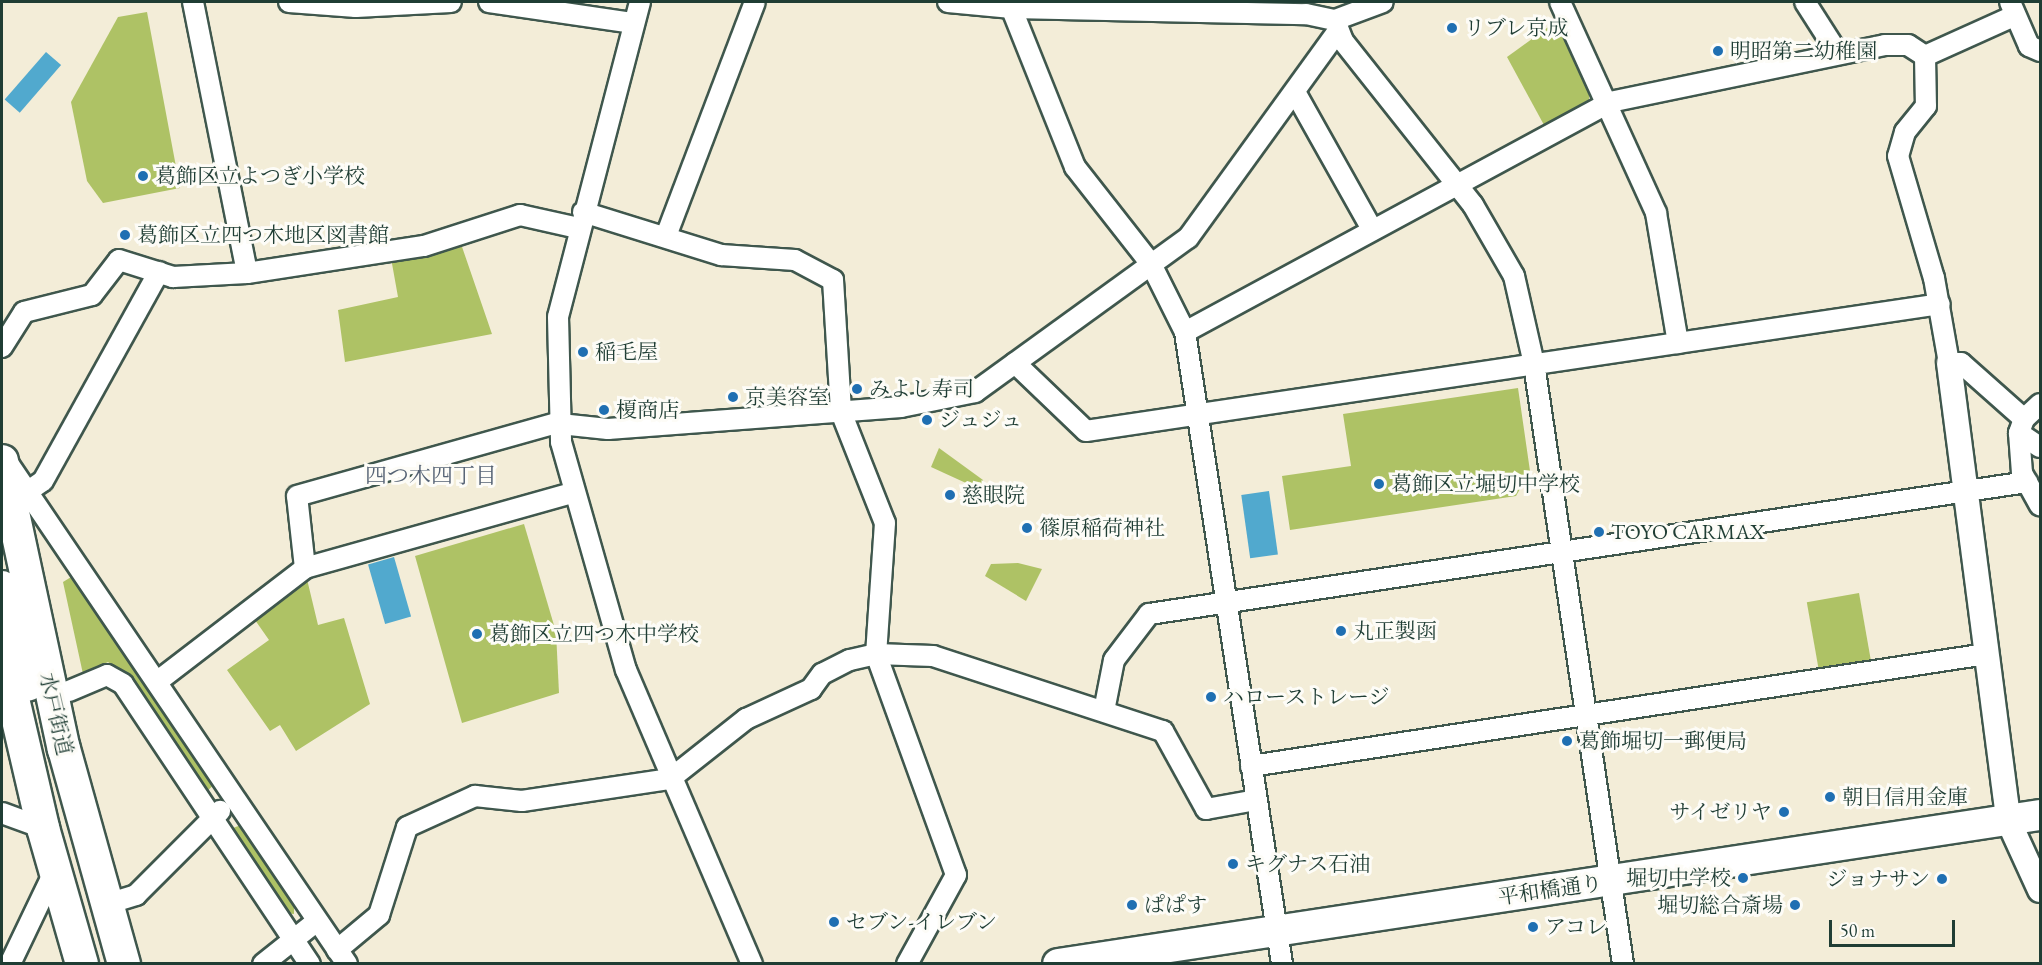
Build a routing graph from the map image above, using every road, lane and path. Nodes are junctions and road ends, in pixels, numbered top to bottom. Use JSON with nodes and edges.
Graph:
{"nodes":[{"id":1,"x":193,"y":2,"type":"edge"},
{"id":2,"x":289,"y":2,"type":"edge"},
{"id":3,"x":451,"y":2,"type":"edge"},
{"id":4,"x":489,"y":2,"type":"edge"},
{"id":5,"x":640,"y":2,"type":"edge"},
{"id":6,"x":755,"y":2,"type":"edge"},
{"id":7,"x":948,"y":2,"type":"edge"},
{"id":8,"x":1383,"y":2,"type":"edge"},
{"id":9,"x":1560,"y":2,"type":"edge"},
{"id":10,"x":1805,"y":2,"type":"edge"},
{"id":11,"x":410,"y":3,"type":"edge"},
{"id":12,"x":1010,"y":5,"type":"edge"},
{"id":13,"x":1160,"y":6,"type":"edge"},
{"id":14,"x":2012,"y":9,"type":"edge"},
{"id":15,"x":633,"y":22,"type":"junction"},
{"id":16,"x":1336,"y":25,"type":"junction"},
{"id":17,"x":2040,"y":51,"type":"edge"},
{"id":18,"x":1837,"y":52,"type":"junction"},
{"id":19,"x":1925,"y":56,"type":"junction"},
{"id":20,"x":1295,"y":92,"type":"junction"},
{"id":21,"x":1610,"y":102,"type":"junction"},
{"id":22,"x":1456,"y":183,"type":"junction"},
{"id":23,"x":581,"y":220,"type":"junction"},
{"id":24,"x":1372,"y":229,"type":"junction"},
{"id":25,"x":666,"y":236,"type":"junction"},
{"id":26,"x":1151,"y":264,"type":"junction"},
{"id":27,"x":159,"y":272,"type":"junction"},
{"id":28,"x":247,"y":273,"type":"junction"},
{"id":29,"x":1940,"y":304,"type":"junction"},
{"id":30,"x":1185,"y":332,"type":"junction"},
{"id":31,"x":1678,"y":343,"type":"junction"},
{"id":32,"x":2,"y":347,"type":"edge"},
{"id":33,"x":1015,"y":363,"type":"junction"},
{"id":34,"x":1949,"y":363,"type":"junction"},
{"id":35,"x":1534,"y":364,"type":"junction"},
{"id":36,"x":2040,"y":404,"type":"edge"},
{"id":37,"x":841,"y":411,"type":"junction"},
{"id":38,"x":1198,"y":415,"type":"junction"},
{"id":39,"x":560,"y":423,"type":"junction"},
{"id":40,"x":2021,"y":426,"type":"junction"},
{"id":41,"x":2040,"y":447,"type":"edge"},
{"id":42,"x":2,"y":454,"type":"edge"},
{"id":43,"x":2,"y":461,"type":"edge"},
{"id":44,"x":2027,"y":482,"type":"junction"},
{"id":45,"x":1964,"y":489,"type":"junction"},
{"id":46,"x":572,"y":493,"type":"junction"},
{"id":47,"x":18,"y":495,"type":"junction"},
{"id":48,"x":2040,"y":505,"type":"edge"},
{"id":49,"x":1562,"y":551,"type":"junction"},
{"id":50,"x":305,"y":568,"type":"junction"},
{"id":51,"x":2,"y":587,"type":"edge"},
{"id":52,"x":1227,"y":601,"type":"junction"},
{"id":53,"x":20,"y":648,"type":"edge"},
{"id":54,"x":876,"y":654,"type":"junction"},
{"id":55,"x":1986,"y":654,"type":"junction"},
{"id":56,"x":158,"y":681,"type":"junction"},
{"id":57,"x":69,"y":691,"type":"junction"},
{"id":58,"x":1104,"y":711,"type":"junction"},
{"id":59,"x":1585,"y":715,"type":"junction"},
{"id":60,"x":1251,"y":766,"type":"junction"},
{"id":61,"x":670,"y":779,"type":"junction"},
{"id":62,"x":1256,"y":800,"type":"junction"},
{"id":63,"x":236,"y":801,"type":"junction"},
{"id":64,"x":2,"y":813,"type":"edge"},
{"id":65,"x":2040,"y":815,"type":"edge"},
{"id":66,"x":211,"y":817,"type":"junction"},
{"id":67,"x":2008,"y":820,"type":"junction"},
{"id":68,"x":43,"y":828,"type":"junction"},
{"id":69,"x":54,"y":872,"type":"junction"},
{"id":70,"x":1611,"y":881,"type":"junction"},
{"id":71,"x":2040,"y":890,"type":"edge"},
{"id":72,"x":120,"y":900,"type":"junction"},
{"id":73,"x":317,"y":921,"type":"junction"},
{"id":74,"x":1277,"y":930,"type":"junction"},
{"id":75,"x":294,"y":939,"type":"junction"},
{"id":76,"x":342,"y":957,"type":"edge"},
{"id":77,"x":85,"y":962,"type":"edge"},
{"id":78,"x":10,"y":963,"type":"edge"},
{"id":79,"x":124,"y":963,"type":"edge"},
{"id":80,"x":142,"y":963,"type":"edge"},
{"id":81,"x":263,"y":963,"type":"edge"},
{"id":82,"x":310,"y":963,"type":"edge"},
{"id":83,"x":752,"y":963,"type":"edge"},
{"id":84,"x":907,"y":963,"type":"edge"},
{"id":85,"x":1059,"y":963,"type":"edge"},
{"id":86,"x":1282,"y":963,"type":"edge"},
{"id":87,"x":1623,"y":963,"type":"edge"}],
"edges":[{"from":1,"to":28,"type":"street"},
{"from":2,"to":11,"type":"street"},
{"from":3,"to":11,"type":"street"},
{"from":4,"to":15,"type":"street"},
{"from":5,"to":15,"type":"street"},
{"from":6,"to":25,"type":"street"},
{"from":7,"to":12,"type":"street"},
{"from":8,"to":16,"type":"street"},
{"from":9,"to":21,"type":"street"},
{"from":10,"to":18,"type":"street"},
{"from":12,"to":13,"type":"street"},
{"from":12,"to":26,"type":"street"},
{"from":13,"to":16,"type":"street"},
{"from":14,"to":17,"type":"street"},
{"from":14,"to":19,"type":"street"},
{"from":15,"to":23,"type":"street"},
{"from":16,"to":20,"type":"street"},
{"from":16,"to":22,"type":"street"},
{"from":18,"to":19,"type":"street"},
{"from":18,"to":21,"type":"street"},
{"from":19,"to":29,"type":"street"},
{"from":20,"to":24,"type":"street"},
{"from":20,"to":26,"type":"street"},
{"from":21,"to":22,"type":"street"},
{"from":21,"to":31,"type":"street"},
{"from":22,"to":24,"type":"street"},
{"from":22,"to":35,"type":"street"},
{"from":23,"to":25,"type":"street"},
{"from":23,"to":28,"type":"street"},
{"from":23,"to":39,"type":"street"},
{"from":24,"to":30,"type":"street"},
{"from":25,"to":37,"type":"street"},
{"from":26,"to":30,"type":"street"},
{"from":26,"to":33,"type":"street"},
{"from":27,"to":28,"type":"street"},
{"from":27,"to":32,"type":"street"},
{"from":27,"to":47,"type":"street"},
{"from":29,"to":31,"type":"street"},
{"from":29,"to":34,"type":"street"},
{"from":30,"to":38,"type":"street"},
{"from":31,"to":35,"type":"street"},
{"from":33,"to":37,"type":"street"},
{"from":33,"to":38,"type":"street"},
{"from":34,"to":40,"type":"street"},
{"from":34,"to":45,"type":"street"},
{"from":35,"to":38,"type":"street"},
{"from":35,"to":49,"type":"street"},
{"from":36,"to":40,"type":"street"},
{"from":37,"to":39,"type":"street"},
{"from":37,"to":54,"type":"street"},
{"from":38,"to":52,"type":"street"},
{"from":39,"to":46,"type":"street"},
{"from":39,"to":50,"type":"street"},
{"from":40,"to":41,"type":"street"},
{"from":40,"to":44,"type":"street"},
{"from":42,"to":47,"type":"street"},
{"from":43,"to":47,"type":"highway","name":"水戸街道"},
{"from":44,"to":45,"type":"street"},
{"from":44,"to":48,"type":"street"},
{"from":45,"to":49,"type":"street"},
{"from":45,"to":55,"type":"street"},
{"from":46,"to":50,"type":"street"},
{"from":46,"to":61,"type":"street"},
{"from":47,"to":53,"type":"highway","name":"水戸街道"},
{"from":47,"to":56,"type":"street"},
{"from":47,"to":57,"type":"highway"},
{"from":49,"to":52,"type":"street"},
{"from":49,"to":59,"type":"street"},
{"from":50,"to":56,"type":"street"},
{"from":51,"to":53,"type":"highway","name":"水戸街道"},
{"from":52,"to":58,"type":"street"},
{"from":52,"to":60,"type":"street"},
{"from":53,"to":68,"type":"highway"},
{"from":53,"to":77,"type":"highway","name":"水戸街道"},
{"from":53,"to":79,"type":"highway","name":"水戸街道"},
{"from":54,"to":58,"type":"street"},
{"from":54,"to":61,"type":"street"},
{"from":54,"to":84,"type":"street"},
{"from":55,"to":59,"type":"street"},
{"from":55,"to":67,"type":"street"},
{"from":56,"to":63,"type":"street"},
{"from":57,"to":66,"type":"street"},
{"from":57,"to":72,"type":"highway"},
{"from":58,"to":62,"type":"street"},
{"from":59,"to":60,"type":"street"},
{"from":59,"to":70,"type":"street"},
{"from":60,"to":62,"type":"street"},
{"from":61,"to":76,"type":"street"},
{"from":61,"to":83,"type":"street"},
{"from":62,"to":74,"type":"street"},
{"from":63,"to":66,"type":"street"},
{"from":63,"to":73,"type":"street"},
{"from":64,"to":68,"type":"street"},
{"from":65,"to":67,"type":"main road","name":"平和橋通り"},
{"from":66,"to":72,"type":"street"},
{"from":66,"to":75,"type":"street"},
{"from":67,"to":70,"type":"main road","name":"平和橋通り"},
{"from":67,"to":71,"type":"street"},
{"from":68,"to":69,"type":"highway"},
{"from":69,"to":77,"type":"highway"},
{"from":69,"to":78,"type":"street"},
{"from":70,"to":74,"type":"main road","name":"平和橋通り"},
{"from":70,"to":87,"type":"street"},
{"from":72,"to":80,"type":"highway"},
{"from":73,"to":75,"type":"street"},
{"from":73,"to":76,"type":"street"},
{"from":74,"to":85,"type":"main road","name":"平和橋通り"},
{"from":74,"to":86,"type":"street"},
{"from":75,"to":81,"type":"street"},
{"from":75,"to":82,"type":"street"}]}
